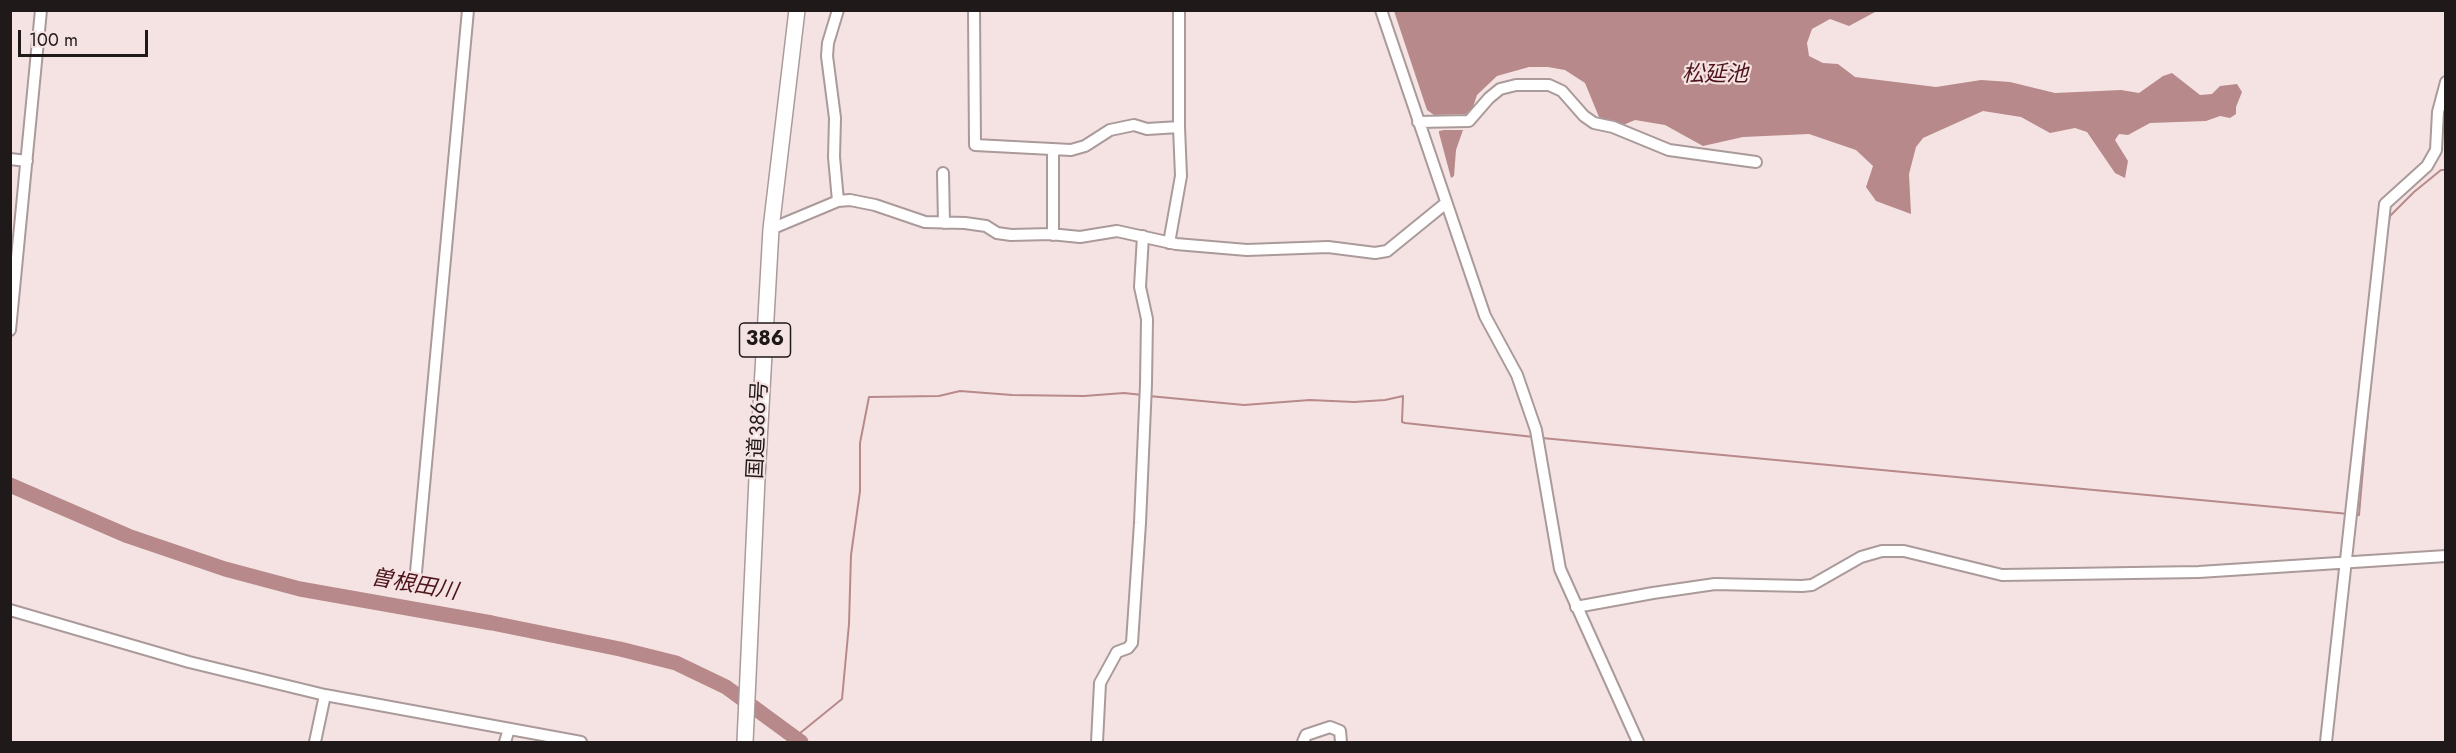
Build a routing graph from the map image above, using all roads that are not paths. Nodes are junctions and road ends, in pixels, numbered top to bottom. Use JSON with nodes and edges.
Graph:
{"nodes":[{"id":1,"x":41,"y":10,"type":"edge"},
{"id":2,"x":468,"y":10,"type":"edge"},
{"id":3,"x":797,"y":10,"type":"edge"},
{"id":4,"x":838,"y":10,"type":"edge"},
{"id":5,"x":974,"y":10,"type":"edge"},
{"id":6,"x":1179,"y":10,"type":"edge"},
{"id":7,"x":1381,"y":10,"type":"edge"},
{"id":8,"x":2445,"y":82,"type":"edge"},
{"id":9,"x":1418,"y":122,"type":"junction"},
{"id":10,"x":1179,"y":127,"type":"junction"},
{"id":11,"x":1053,"y":150,"type":"junction"},
{"id":12,"x":10,"y":159,"type":"edge"},
{"id":13,"x":27,"y":161,"type":"junction"},
{"id":14,"x":1756,"y":162,"type":"dead end"},
{"id":15,"x":943,"y":173,"type":"dead end"},
{"id":16,"x":837,"y":201,"type":"junction"},
{"id":17,"x":1446,"y":203,"type":"junction"},
{"id":18,"x":944,"y":222,"type":"junction"},
{"id":19,"x":771,"y":229,"type":"junction"},
{"id":20,"x":1053,"y":235,"type":"junction"},
{"id":21,"x":1143,"y":236,"type":"junction"},
{"id":22,"x":1169,"y":243,"type":"junction"},
{"id":23,"x":12,"y":307,"type":"edge"},
{"id":24,"x":10,"y":330,"type":"edge"},
{"id":25,"x":2445,"y":556,"type":"edge"},
{"id":26,"x":2346,"y":561,"type":"junction"},
{"id":27,"x":415,"y":582,"type":"dead end"},
{"id":28,"x":1576,"y":607,"type":"junction"},
{"id":29,"x":10,"y":609,"type":"edge"},
{"id":30,"x":325,"y":695,"type":"junction"},
{"id":31,"x":508,"y":729,"type":"junction"},
{"id":32,"x":745,"y":736,"type":"edge"},
{"id":33,"x":315,"y":742,"type":"edge"},
{"id":34,"x":505,"y":742,"type":"edge"},
{"id":35,"x":581,"y":742,"type":"edge"},
{"id":36,"x":1097,"y":742,"type":"edge"},
{"id":37,"x":1303,"y":742,"type":"edge"},
{"id":38,"x":1341,"y":742,"type":"edge"},
{"id":39,"x":1638,"y":742,"type":"edge"},
{"id":40,"x":2326,"y":742,"type":"edge"}],
"edges":[{"from":1,"to":13,"type":"street"},
{"from":2,"to":27,"type":"street"},
{"from":3,"to":19,"type":"highway","name":"国道386号","number":"386"},
{"from":4,"to":16,"type":"street"},
{"from":5,"to":11,"type":"street"},
{"from":6,"to":10,"type":"street"},
{"from":7,"to":9,"type":"street"},
{"from":8,"to":26,"type":"street"},
{"from":9,"to":14,"type":"street"},
{"from":9,"to":17,"type":"street"},
{"from":10,"to":11,"type":"street"},
{"from":10,"to":22,"type":"street"},
{"from":11,"to":20,"type":"street"},
{"from":12,"to":13,"type":"street"},
{"from":13,"to":23,"type":"street"},
{"from":15,"to":18,"type":"street"},
{"from":16,"to":18,"type":"street"},
{"from":16,"to":19,"type":"street"},
{"from":17,"to":22,"type":"street"},
{"from":17,"to":28,"type":"street"},
{"from":18,"to":20,"type":"street"},
{"from":19,"to":32,"type":"highway","name":"国道386号","number":"386"},
{"from":20,"to":21,"type":"street"},
{"from":21,"to":22,"type":"street"},
{"from":21,"to":36,"type":"street"},
{"from":23,"to":24,"type":"street"},
{"from":25,"to":26,"type":"street"},
{"from":26,"to":28,"type":"street"},
{"from":26,"to":40,"type":"street"},
{"from":28,"to":39,"type":"street"},
{"from":29,"to":30,"type":"street"},
{"from":30,"to":31,"type":"street"},
{"from":30,"to":33,"type":"street"},
{"from":31,"to":34,"type":"street"},
{"from":31,"to":35,"type":"street"},
{"from":37,"to":38,"type":"street"}]}
